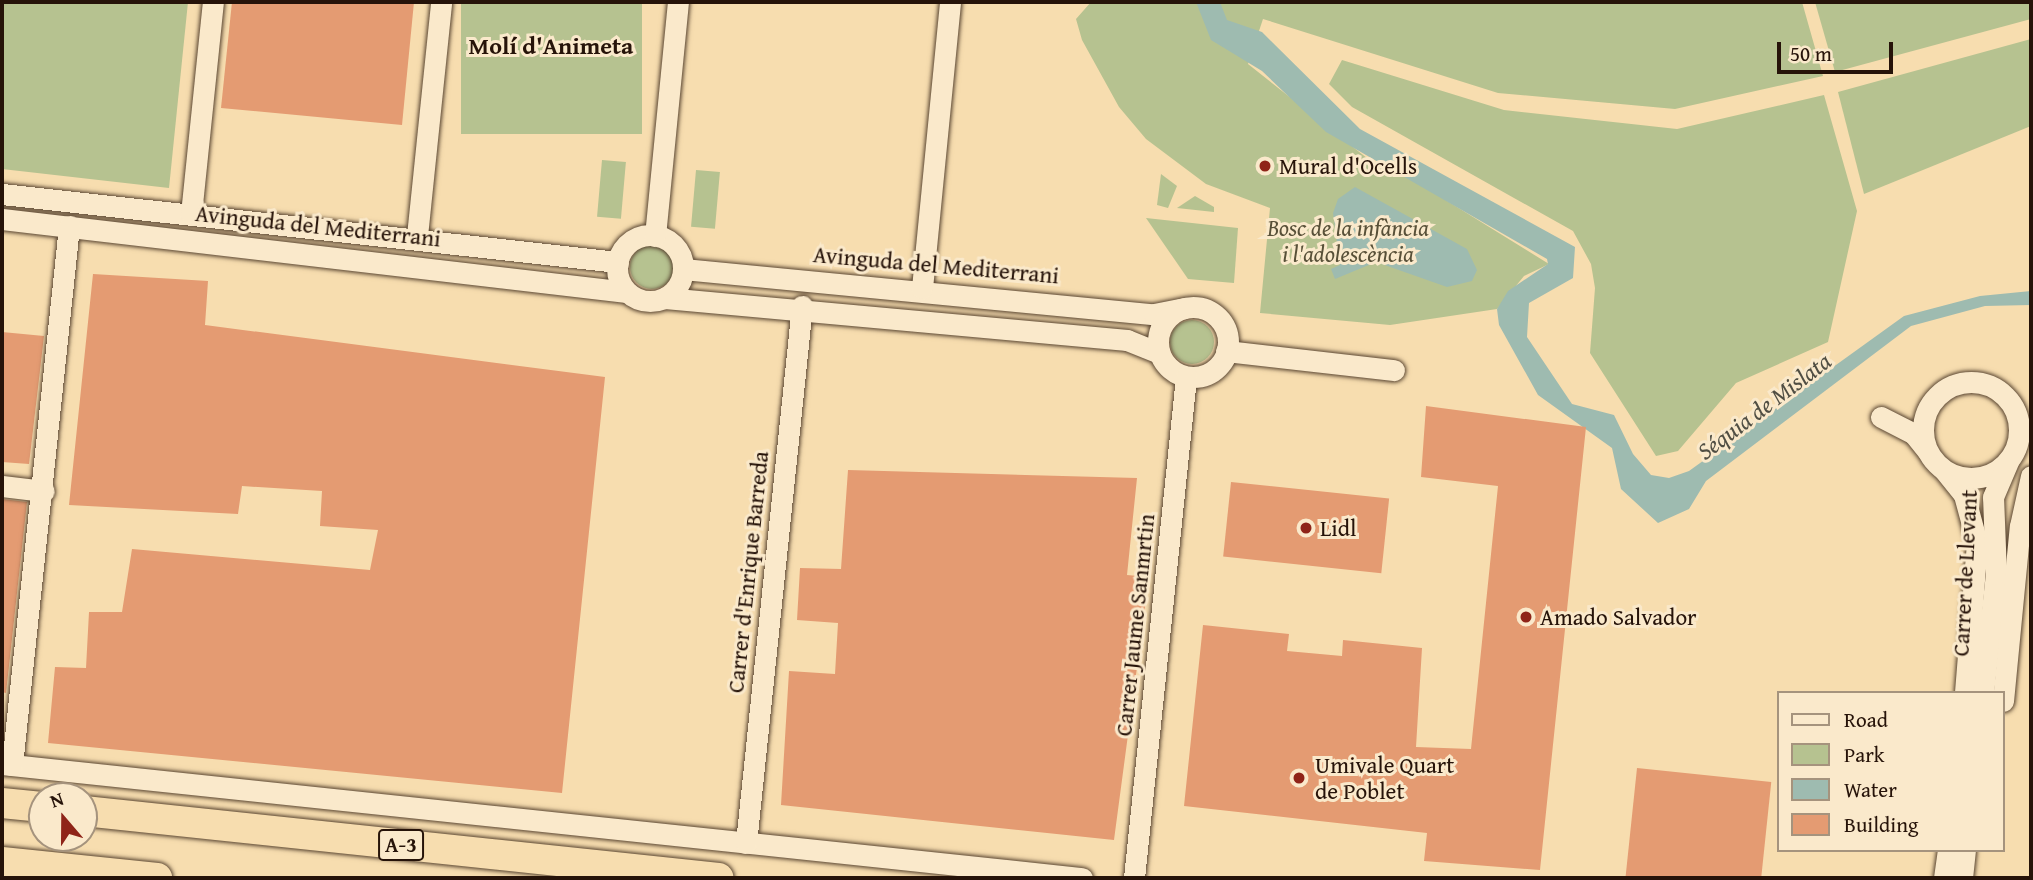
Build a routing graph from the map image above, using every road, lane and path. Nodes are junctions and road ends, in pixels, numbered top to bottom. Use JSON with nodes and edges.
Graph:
{"nodes":[{"id":1,"x":213,"y":2,"type":"edge"},
{"id":2,"x":441,"y":2,"type":"edge"},
{"id":3,"x":678,"y":2,"type":"edge"},
{"id":4,"x":950,"y":2,"type":"edge"},
{"id":5,"x":2,"y":194,"type":"edge"},
{"id":6,"x":191,"y":214,"type":"junction"},
{"id":7,"x":2,"y":219,"type":"edge"},
{"id":8,"x":69,"y":226,"type":"junction"},
{"id":9,"x":417,"y":236,"type":"junction"},
{"id":10,"x":655,"y":236,"type":"junction"},
{"id":11,"x":618,"y":262,"type":"junction"},
{"id":12,"x":683,"y":269,"type":"junction"},
{"id":13,"x":922,"y":288,"type":"junction"},
{"id":14,"x":627,"y":292,"type":"junction"},
{"id":15,"x":665,"y":298,"type":"junction"},
{"id":16,"x":802,"y":306,"type":"junction"},
{"id":17,"x":1184,"y":308,"type":"junction"},
{"id":18,"x":1226,"y":351,"type":"junction"},
{"id":19,"x":1159,"y":353,"type":"junction"},
{"id":20,"x":1394,"y":370,"type":"dead end"},
{"id":21,"x":1186,"y":377,"type":"junction"},
{"id":22,"x":2011,"y":402,"type":"junction"},
{"id":23,"x":1931,"y":403,"type":"junction"},
{"id":24,"x":2031,"y":414,"type":"edge"},
{"id":25,"x":2031,"y":445,"type":"edge"},
{"id":26,"x":1932,"y":457,"type":"junction"},
{"id":27,"x":2010,"y":459,"type":"junction"},
{"id":28,"x":2031,"y":476,"type":"edge"},
{"id":29,"x":2,"y":486,"type":"edge"},
{"id":30,"x":44,"y":491,"type":"junction"},
{"id":31,"x":1965,"y":691,"type":"edge"},
{"id":32,"x":1983,"y":691,"type":"edge"},
{"id":33,"x":2004,"y":691,"type":"edge"},
{"id":34,"x":7,"y":765,"type":"edge"},
{"id":35,"x":2,"y":803,"type":"edge"},
{"id":36,"x":28,"y":806,"type":"edge"},
{"id":37,"x":98,"y":812,"type":"edge"},
{"id":38,"x":746,"y":843,"type":"junction"},
{"id":39,"x":1948,"y":852,"type":"edge"},
{"id":40,"x":1965,"y":852,"type":"edge"},
{"id":41,"x":2,"y":862,"type":"edge"},
{"id":42,"x":157,"y":878,"type":"edge"},
{"id":43,"x":718,"y":878,"type":"edge"},
{"id":44,"x":1082,"y":878,"type":"edge"},
{"id":45,"x":1135,"y":878,"type":"edge"},
{"id":46,"x":1944,"y":878,"type":"edge"},
{"id":47,"x":1962,"y":878,"type":"edge"}],
"edges":[{"from":1,"to":6,"type":"street"},
{"from":2,"to":9,"type":"street"},
{"from":3,"to":10,"type":"street"},
{"from":4,"to":13,"type":"street"},
{"from":5,"to":6,"type":"street","name":"Avinguda del Mediterrani"},
{"from":6,"to":9,"type":"street","name":"Avinguda del Mediterrani"},
{"from":7,"to":8,"type":"street","name":"Avinguda del Mediterrani"},
{"from":8,"to":14,"type":"street","name":"Avinguda del Mediterrani"},
{"from":8,"to":30,"type":"street"},
{"from":9,"to":11,"type":"street","name":"Avinguda del Mediterrani"},
{"from":10,"to":11,"type":"street"},
{"from":10,"to":12,"type":"street"},
{"from":11,"to":14,"type":"street"},
{"from":12,"to":13,"type":"street","name":"Avinguda del Mediterrani"},
{"from":12,"to":15,"type":"street"},
{"from":13,"to":17,"type":"street","name":"Avinguda del Mediterrani"},
{"from":14,"to":15,"type":"street"},
{"from":15,"to":16,"type":"street"},
{"from":16,"to":19,"type":"street"},
{"from":16,"to":38,"type":"street","name":"Carrer d'Enrique Barreda"},
{"from":17,"to":18,"type":"street"},
{"from":17,"to":19,"type":"street"},
{"from":18,"to":20,"type":"street"},
{"from":18,"to":21,"type":"street"},
{"from":19,"to":21,"type":"street"},
{"from":21,"to":45,"type":"street","name":"Carrer Jaume Sanmrtin"},
{"from":22,"to":23,"type":"street"},
{"from":22,"to":24,"type":"street"},
{"from":22,"to":27,"type":"street"},
{"from":23,"to":26,"type":"street"},
{"from":23,"to":26,"type":"street"},
{"from":25,"to":27,"type":"street"},
{"from":26,"to":27,"type":"street"},
{"from":26,"to":31,"type":"street","name":"Carrer de Llevant"},
{"from":27,"to":32,"type":"street","name":"Carrer de Llevant"},
{"from":28,"to":33,"type":"street","name":"Carrer de Llevant"},
{"from":29,"to":30,"type":"street"},
{"from":30,"to":34,"type":"street"},
{"from":34,"to":38,"type":"street"},
{"from":35,"to":36,"type":"highway"},
{"from":37,"to":43,"type":"highway","number":"A-3"},
{"from":38,"to":44,"type":"street"},
{"from":39,"to":46,"type":"street"},
{"from":40,"to":47,"type":"street"},
{"from":41,"to":42,"type":"highway"}]}
